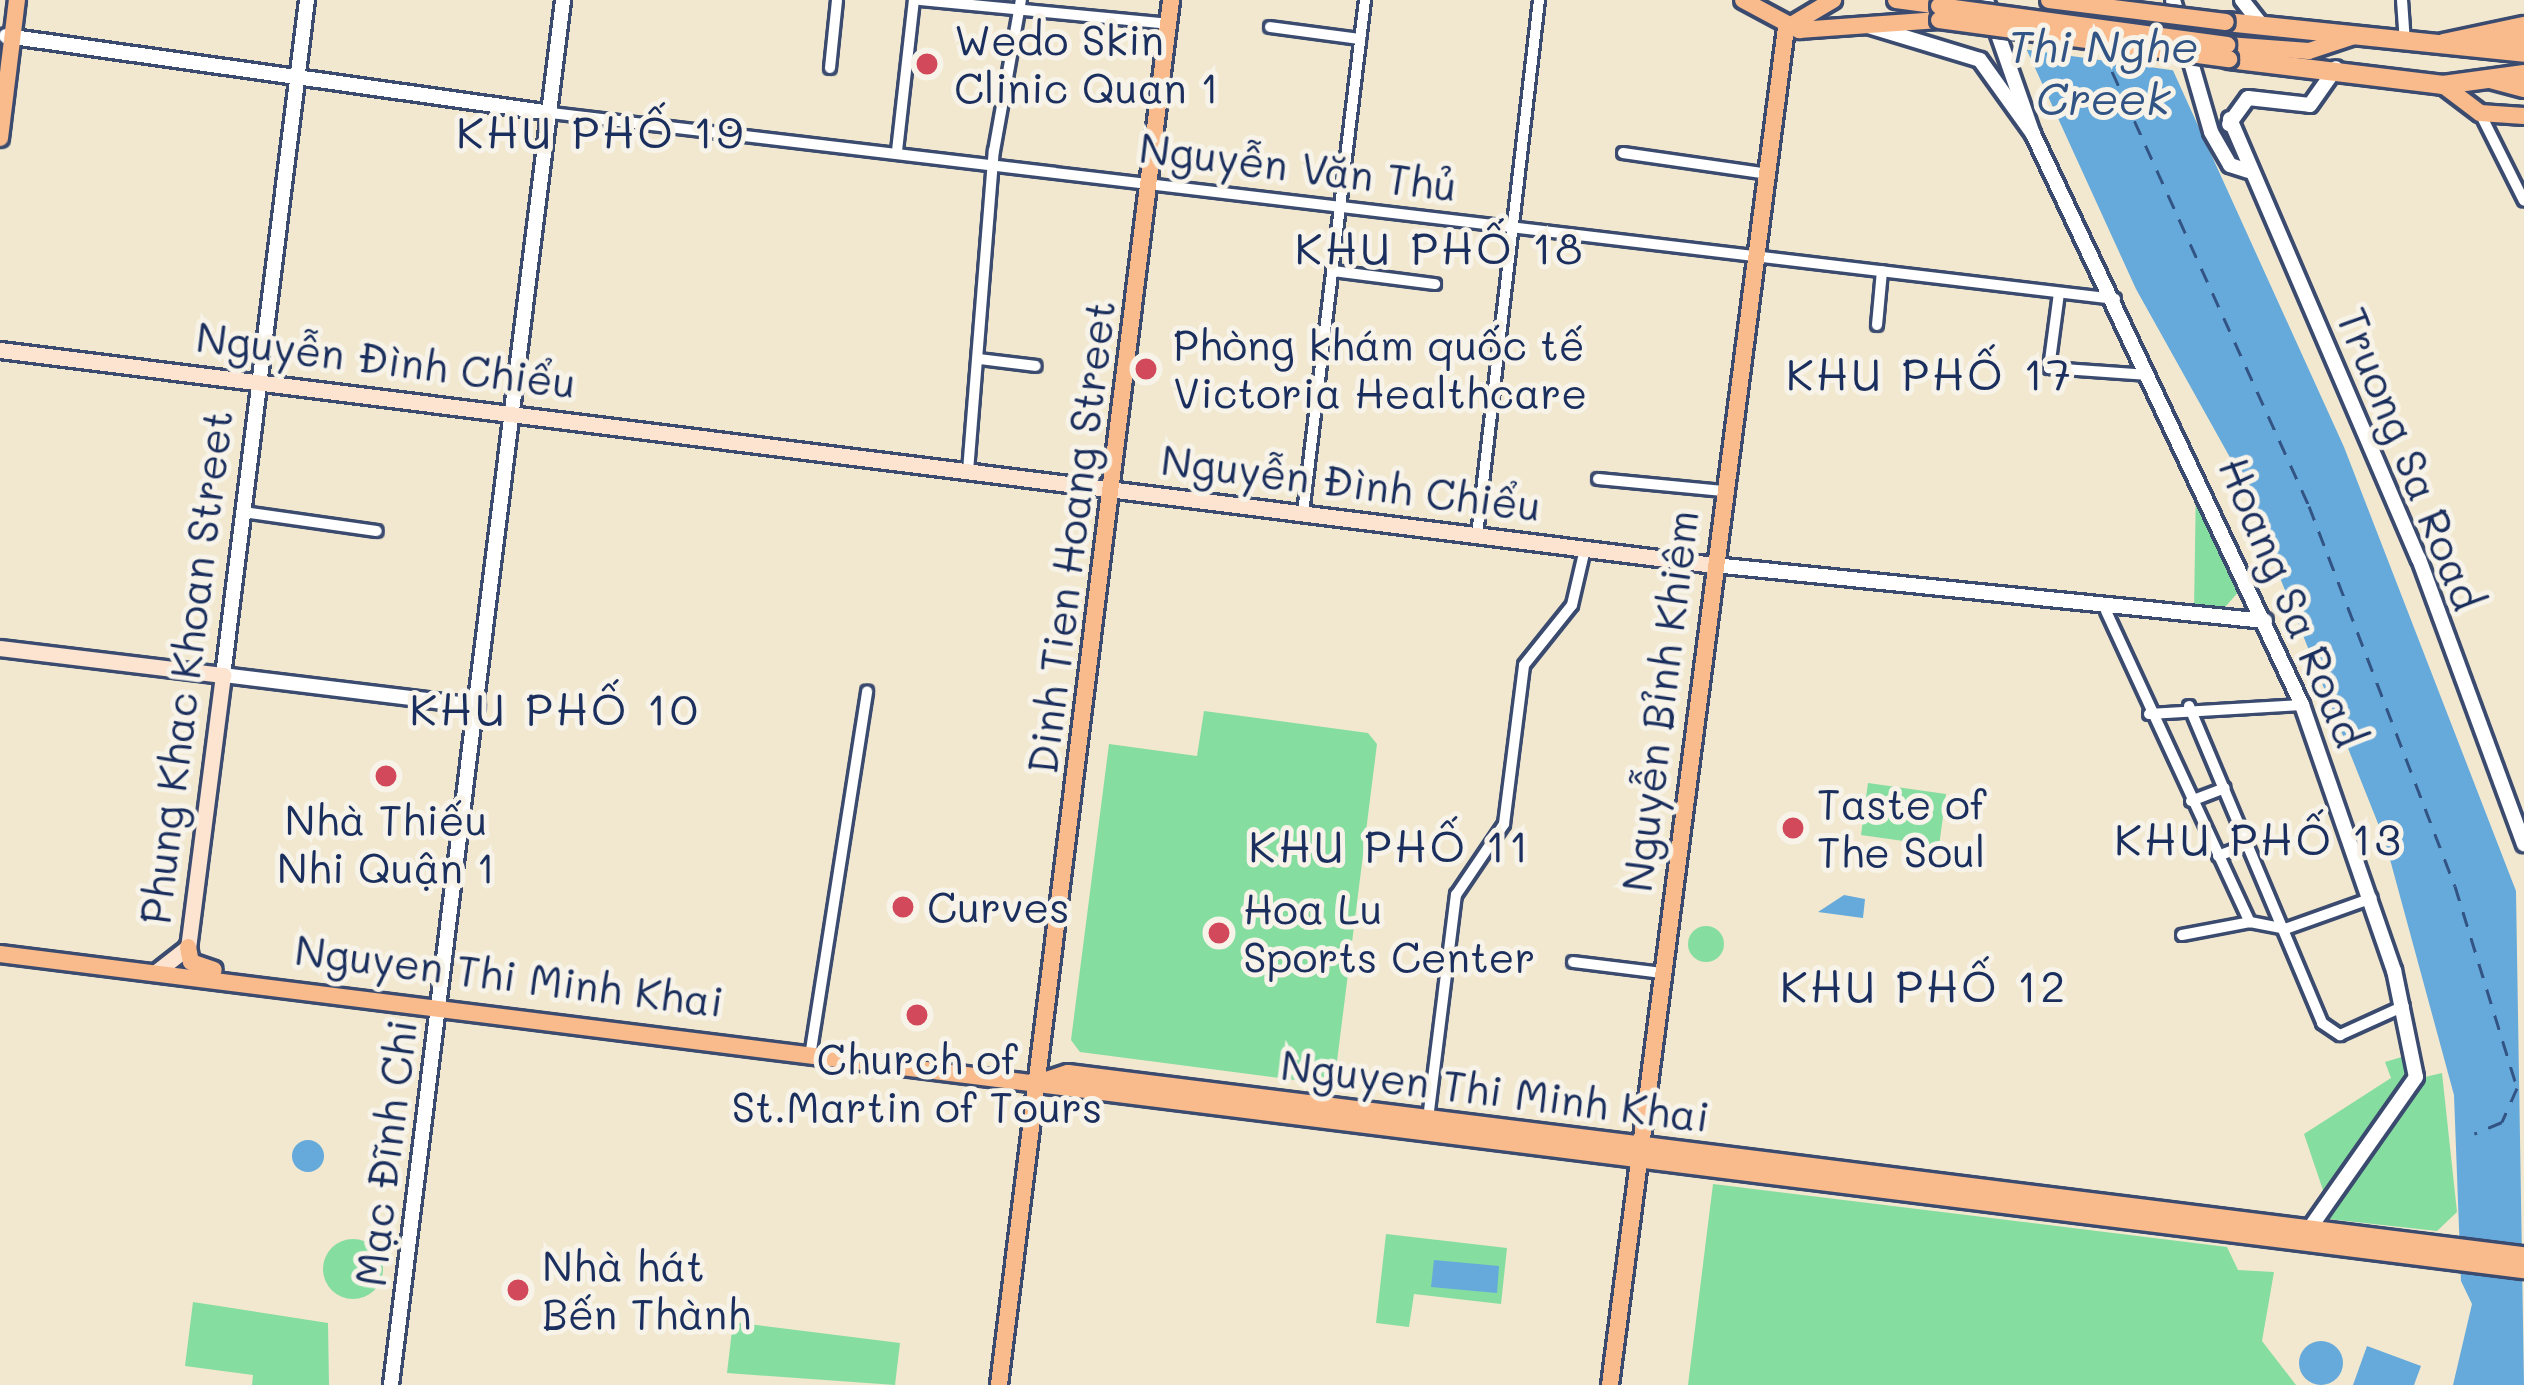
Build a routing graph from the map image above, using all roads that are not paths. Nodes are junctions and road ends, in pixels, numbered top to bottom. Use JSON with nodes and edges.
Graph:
{"nodes":[{"id":1,"x":307,"y":0,"type":"edge"},
{"id":2,"x":563,"y":0,"type":"edge"},
{"id":3,"x":837,"y":0,"type":"edge"},
{"id":4,"x":917,"y":0,"type":"edge"},
{"id":5,"x":1172,"y":0,"type":"edge"},
{"id":6,"x":1365,"y":0,"type":"edge"},
{"id":7,"x":1539,"y":0,"type":"edge"},
{"id":8,"x":1743,"y":0,"type":"edge"},
{"id":9,"x":1833,"y":0,"type":"edge"},
{"id":10,"x":1896,"y":0,"type":"edge"},
{"id":11,"x":1986,"y":0,"type":"edge"},
{"id":12,"x":2049,"y":0,"type":"edge"},
{"id":13,"x":2174,"y":0,"type":"edge"},
{"id":14,"x":2230,"y":0,"type":"edge"},
{"id":15,"x":2242,"y":0,"type":"edge"},
{"id":16,"x":2402,"y":0,"type":"edge"},
{"id":17,"x":1019,"y":5,"type":"edge"},
{"id":18,"x":1939,"y":13,"type":"junction"},
{"id":19,"x":8,"y":15,"type":"edge"},
{"id":20,"x":1862,"y":21,"type":"junction"},
{"id":21,"x":2230,"y":23,"type":"junction"},
{"id":22,"x":1168,"y":24,"type":"junction"},
{"id":23,"x":2524,"y":25,"type":"edge"},
{"id":24,"x":1270,"y":27,"type":"dead end"},
{"id":25,"x":2263,"y":27,"type":"junction"},
{"id":26,"x":1786,"y":28,"type":"junction"},
{"id":27,"x":2358,"y":35,"type":"junction"},
{"id":28,"x":1360,"y":39,"type":"junction"},
{"id":29,"x":2405,"y":39,"type":"junction"},
{"id":30,"x":2524,"y":41,"type":"edge"},
{"id":31,"x":2441,"y":42,"type":"junction"},
{"id":32,"x":2484,"y":48,"type":"junction"},
{"id":33,"x":2228,"y":52,"type":"junction"},
{"id":34,"x":2524,"y":53,"type":"edge"},
{"id":35,"x":830,"y":68,"type":"dead end"},
{"id":36,"x":2336,"y":68,"type":"junction"},
{"id":37,"x":298,"y":71,"type":"junction"},
{"id":38,"x":2524,"y":74,"type":"edge"},
{"id":39,"x":2490,"y":80,"type":"junction"},
{"id":40,"x":2443,"y":85,"type":"junction"},
{"id":41,"x":2524,"y":89,"type":"edge"},
{"id":42,"x":2204,"y":112,"type":"junction"},
{"id":43,"x":550,"y":113,"type":"junction"},
{"id":44,"x":2480,"y":113,"type":"junction"},
{"id":45,"x":2524,"y":116,"type":"edge"},
{"id":46,"x":2230,"y":119,"type":"junction"},
{"id":47,"x":2033,"y":134,"type":"junction"},
{"id":48,"x":2219,"y":134,"type":"junction"},
{"id":49,"x":0,"y":138,"type":"edge"},
{"id":50,"x":897,"y":151,"type":"junction"},
{"id":51,"x":1623,"y":153,"type":"dead end"},
{"id":52,"x":998,"y":162,"type":"junction"},
{"id":53,"x":2248,"y":171,"type":"junction"},
{"id":54,"x":1762,"y":173,"type":"junction"},
{"id":55,"x":1151,"y":182,"type":"junction"},
{"id":56,"x":2524,"y":201,"type":"edge"},
{"id":57,"x":1342,"y":205,"type":"junction"},
{"id":58,"x":1513,"y":227,"type":"junction"},
{"id":59,"x":1750,"y":255,"type":"junction"},
{"id":60,"x":1333,"y":271,"type":"junction"},
{"id":61,"x":1882,"y":271,"type":"junction"},
{"id":62,"x":1436,"y":284,"type":"dead end"},
{"id":63,"x":2060,"y":293,"type":"junction"},
{"id":64,"x":2118,"y":299,"type":"junction"},
{"id":65,"x":1877,"y":325,"type":"dead end"},
{"id":66,"x":0,"y":350,"type":"edge"},
{"id":67,"x":980,"y":359,"type":"junction"},
{"id":68,"x":1036,"y":366,"type":"dead end"},
{"id":69,"x":2152,"y":375,"type":"junction"},
{"id":70,"x":259,"y":381,"type":"junction"},
{"id":71,"x":516,"y":413,"type":"junction"},
{"id":72,"x":968,"y":471,"type":"junction"},
{"id":73,"x":1598,"y":479,"type":"dead end"},
{"id":74,"x":1113,"y":489,"type":"junction"},
{"id":75,"x":1723,"y":491,"type":"junction"},
{"id":76,"x":243,"y":512,"type":"junction"},
{"id":77,"x":1303,"y":513,"type":"junction"},
{"id":78,"x":377,"y":531,"type":"dead end"},
{"id":79,"x":1477,"y":535,"type":"junction"},
{"id":80,"x":1585,"y":548,"type":"junction"},
{"id":81,"x":1714,"y":565,"type":"junction"},
{"id":82,"x":2106,"y":611,"type":"junction"},
{"id":83,"x":2264,"y":622,"type":"junction"},
{"id":84,"x":0,"y":648,"type":"edge"},
{"id":85,"x":223,"y":675,"type":"junction"},
{"id":86,"x":867,"y":691,"type":"dead end"},
{"id":87,"x":2302,"y":705,"type":"junction"},
{"id":88,"x":477,"y":706,"type":"junction"},
{"id":89,"x":2189,"y":706,"type":"junction"},
{"id":90,"x":2150,"y":714,"type":"junction"},
{"id":91,"x":2225,"y":788,"type":"junction"},
{"id":92,"x":2191,"y":801,"type":"junction"},
{"id":93,"x":2249,"y":844,"type":"junction"},
{"id":94,"x":2524,"y":844,"type":"edge"},
{"id":95,"x":2218,"y":856,"type":"junction"},
{"id":96,"x":2372,"y":898,"type":"junction"},
{"id":97,"x":2249,"y":922,"type":"junction"},
{"id":98,"x":2285,"y":929,"type":"junction"},
{"id":99,"x":2182,"y":935,"type":"dead end"},
{"id":100,"x":188,"y":947,"type":"junction"},
{"id":101,"x":0,"y":954,"type":"edge"},
{"id":102,"x":1574,"y":962,"type":"dead end"},
{"id":103,"x":157,"y":971,"type":"junction"},
{"id":104,"x":1663,"y":973,"type":"junction"},
{"id":105,"x":254,"y":982,"type":"junction"},
{"id":106,"x":438,"y":1004,"type":"junction"},
{"id":107,"x":2404,"y":1006,"type":"junction"},
{"id":108,"x":811,"y":1050,"type":"junction"},
{"id":109,"x":1037,"y":1082,"type":"junction"},
{"id":110,"x":1427,"y":1126,"type":"junction"},
{"id":111,"x":1639,"y":1153,"type":"junction"},
{"id":112,"x":1940,"y":1191,"type":"junction"},
{"id":113,"x":2309,"y":1229,"type":"junction"},
{"id":114,"x":2346,"y":1242,"type":"junction"},
{"id":115,"x":2524,"y":1255,"type":"edge"},
{"id":116,"x":2524,"y":1270,"type":"edge"},
{"id":117,"x":391,"y":1385,"type":"edge"},
{"id":118,"x":999,"y":1385,"type":"edge"},
{"id":119,"x":1610,"y":1385,"type":"edge"}],
"edges":[{"from":1,"to":37,"type":"street","name":"Phung Khac Khoan Street"},
{"from":2,"to":43,"type":"street","name":"Mạc Đĩnh Chi"},
{"from":3,"to":35,"type":"street"},
{"from":4,"to":17,"type":"street"},
{"from":4,"to":50,"type":"street"},
{"from":5,"to":22,"type":"main road","name":"Dinh Tien Hoang Street"},
{"from":6,"to":28,"type":"street"},
{"from":7,"to":58,"type":"street"},
{"from":8,"to":26,"type":"main road"},
{"from":9,"to":26,"type":"main road"},
{"from":10,"to":18,"type":"main road"},
{"from":11,"to":47,"type":"street","name":"Hoang Sa Road"},
{"from":12,"to":21,"type":"main road","bridge":true},
{"from":13,"to":42,"type":"street"},
{"from":14,"to":21,"type":"street"},
{"from":15,"to":25,"type":"street"},
{"from":16,"to":29,"type":"street"},
{"from":17,"to":22,"type":"street"},
{"from":17,"to":52,"type":"street"},
{"from":18,"to":20,"type":"main road"},
{"from":18,"to":33,"type":"main road","bridge":true},
{"from":19,"to":37,"type":"street"},
{"from":19,"to":49,"type":"main road"},
{"from":20,"to":26,"type":"main road"},
{"from":20,"to":47,"type":"street"},
{"from":21,"to":25,"type":"highway"},
{"from":22,"to":55,"type":"main road","name":"Dinh Tien Hoang Street"},
{"from":23,"to":31,"type":"main road"},
{"from":24,"to":28,"type":"street"},
{"from":25,"to":27,"type":"highway"},
{"from":26,"to":54,"type":"main road","name":"Nguyễn Bỉnh Khiêm"},
{"from":27,"to":29,"type":"highway"},
{"from":27,"to":33,"type":"main road"},
{"from":28,"to":57,"type":"street"},
{"from":29,"to":31,"type":"highway"},
{"from":30,"to":32,"type":"main road"},
{"from":31,"to":32,"type":"highway"},
{"from":32,"to":34,"type":"highway"},
{"from":33,"to":36,"type":"highway"},
{"from":36,"to":40,"type":"highway"},
{"from":36,"to":46,"type":"street"},
{"from":37,"to":43,"type":"street"},
{"from":37,"to":70,"type":"street","name":"Phung Khac Khoan Street"},
{"from":38,"to":39,"type":"highway"},
{"from":39,"to":40,"type":"highway"},
{"from":39,"to":41,"type":"main road"},
{"from":40,"to":44,"type":"main road"},
{"from":42,"to":48,"type":"street"},
{"from":42,"to":53,"type":"street"},
{"from":43,"to":50,"type":"street","name":"Nguyễn Văn Thủ"},
{"from":43,"to":71,"type":"street","name":"Mạc Đĩnh Chi"},
{"from":44,"to":45,"type":"main road"},
{"from":44,"to":56,"type":"street"},
{"from":46,"to":48,"type":"street"},
{"from":46,"to":53,"type":"street"},
{"from":47,"to":64,"type":"street","name":"Hoang Sa Road"},
{"from":48,"to":53,"type":"street"},
{"from":50,"to":52,"type":"street","name":"Nguyễn Văn Thủ"},
{"from":51,"to":54,"type":"street"},
{"from":52,"to":55,"type":"street","name":"Nguyễn Văn Thủ"},
{"from":52,"to":67,"type":"street"},
{"from":53,"to":94,"type":"street","name":"Truong Sa Road"},
{"from":54,"to":59,"type":"main road","name":"Nguyễn Bỉnh Khiêm"},
{"from":55,"to":57,"type":"street","name":"Nguyễn Văn Thủ"},
{"from":55,"to":74,"type":"main road","name":"Dinh Tien Hoang Street"},
{"from":57,"to":58,"type":"street","name":"Nguyễn Văn Thủ"},
{"from":57,"to":60,"type":"street"},
{"from":58,"to":59,"type":"street","name":"Nguyễn Văn Thủ"},
{"from":58,"to":79,"type":"street"},
{"from":59,"to":61,"type":"street","name":"Nguyễn Văn Thủ"},
{"from":59,"to":75,"type":"main road","name":"Nguyễn Bỉnh Khiêm"},
{"from":60,"to":62,"type":"street"},
{"from":60,"to":77,"type":"street"},
{"from":61,"to":63,"type":"street","name":"Nguyễn Văn Thủ"},
{"from":61,"to":65,"type":"street"},
{"from":63,"to":64,"type":"street","name":"Nguyễn Văn Thủ"},
{"from":63,"to":69,"type":"street"},
{"from":64,"to":69,"type":"street","name":"Hoang Sa Road"},
{"from":66,"to":70,"type":"main road","name":"Nguyễn Đình Chiểu"},
{"from":67,"to":68,"type":"street"},
{"from":67,"to":72,"type":"street"},
{"from":69,"to":83,"type":"street","name":"Hoang Sa Road"},
{"from":70,"to":71,"type":"main road","name":"Nguyễn Đình Chiểu"},
{"from":70,"to":76,"type":"street","name":"Phung Khac Khoan Street"},
{"from":71,"to":72,"type":"main road","name":"Nguyễn Đình Chiểu"},
{"from":71,"to":88,"type":"street","name":"Mạc Đĩnh Chi"},
{"from":72,"to":74,"type":"main road","name":"Nguyễn Đình Chiểu"},
{"from":73,"to":75,"type":"street"},
{"from":74,"to":77,"type":"main road","name":"Nguyễn Đình Chiểu"},
{"from":74,"to":109,"type":"main road","name":"Dinh Tien Hoang Street"},
{"from":75,"to":81,"type":"main road","name":"Nguyễn Bỉnh Khiêm"},
{"from":76,"to":78,"type":"street"},
{"from":76,"to":85,"type":"street","name":"Phung Khac Khoan Street"},
{"from":77,"to":79,"type":"main road","name":"Nguyễn Đình Chiểu"},
{"from":79,"to":80,"type":"main road","name":"Nguyễn Đình Chiểu"},
{"from":80,"to":81,"type":"main road","name":"Nguyễn Đình Chiểu"},
{"from":80,"to":110,"type":"street"},
{"from":81,"to":82,"type":"street","name":"Nguyễn Đình Chiểu"},
{"from":81,"to":104,"type":"main road","name":"Nguyễn Bỉnh Khiêm"},
{"from":82,"to":83,"type":"street","name":"Nguyễn Đình Chiểu"},
{"from":82,"to":90,"type":"street"},
{"from":83,"to":87,"type":"street","name":"Hoang Sa Road"},
{"from":84,"to":85,"type":"main road"},
{"from":85,"to":88,"type":"street"},
{"from":85,"to":100,"type":"main road","name":"Phung Khac Khoan Street"},
{"from":86,"to":108,"type":"street"},
{"from":87,"to":89,"type":"street"},
{"from":87,"to":96,"type":"street","name":"Hoang Sa Road"},
{"from":88,"to":106,"type":"street","name":"Mạc Đĩnh Chi"},
{"from":89,"to":90,"type":"street"},
{"from":89,"to":91,"type":"street"},
{"from":90,"to":92,"type":"street"},
{"from":91,"to":92,"type":"street"},
{"from":91,"to":93,"type":"street"},
{"from":92,"to":95,"type":"street"},
{"from":93,"to":95,"type":"street"},
{"from":93,"to":98,"type":"street"},
{"from":95,"to":97,"type":"street"},
{"from":96,"to":98,"type":"street"},
{"from":96,"to":107,"type":"street","name":"Hoang Sa Road"},
{"from":97,"to":98,"type":"street"},
{"from":97,"to":99,"type":"street"},
{"from":98,"to":107,"type":"street"},
{"from":100,"to":103,"type":"main road","name":"Phung Khac Khoan Street"},
{"from":100,"to":105,"type":"main road","name":"Nguyen Thi Minh Khai"},
{"from":101,"to":103,"type":"main road","name":"Nguyen Thi Minh Khai"},
{"from":102,"to":104,"type":"street"},
{"from":103,"to":105,"type":"main road","name":"Nguyen Thi Minh Khai"},
{"from":104,"to":111,"type":"main road","name":"Nguyễn Bỉnh Khiêm"},
{"from":105,"to":106,"type":"main road","name":"Nguyen Thi Minh Khai"},
{"from":106,"to":108,"type":"main road","name":"Nguyen Thi Minh Khai"},
{"from":106,"to":117,"type":"street","name":"Mạc Đĩnh Chi"},
{"from":107,"to":113,"type":"street","name":"Hoang Sa Road"},
{"from":108,"to":109,"type":"main road","name":"Nguyen Thi Minh Khai"},
{"from":109,"to":110,"type":"main road","name":"Nguyen Thi Minh Khai"},
{"from":109,"to":118,"type":"main road","name":"Dinh Tien Hoang Street"},
{"from":110,"to":111,"type":"main road","name":"Nguyen Thi Minh Khai"},
{"from":111,"to":112,"type":"main road","name":"Nguyen Thi Minh Khai"},
{"from":111,"to":119,"type":"main road","name":"Nguyễn Bỉnh Khiêm"},
{"from":112,"to":113,"type":"main road","name":"Nguyen Thi Minh Khai"},
{"from":112,"to":114,"type":"main road","name":"Nguyen Thi Minh Khai"},
{"from":113,"to":114,"type":"main road","name":"Nguyen Thi Minh Khai"},
{"from":114,"to":115,"type":"main road"},
{"from":114,"to":116,"type":"main road"}]}
